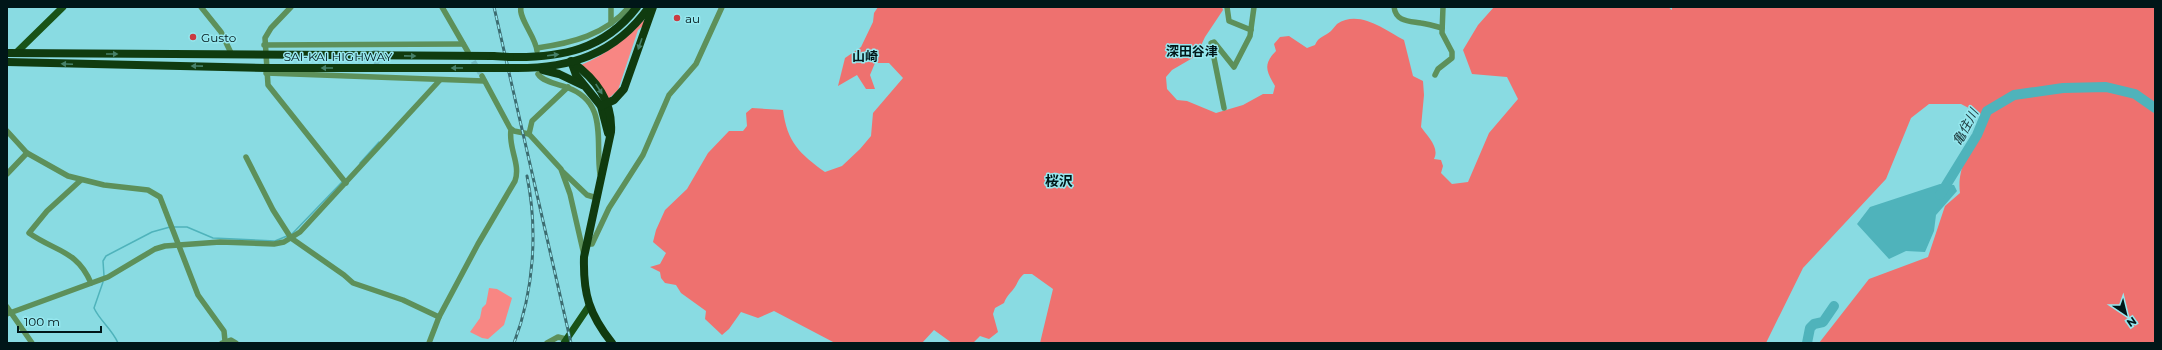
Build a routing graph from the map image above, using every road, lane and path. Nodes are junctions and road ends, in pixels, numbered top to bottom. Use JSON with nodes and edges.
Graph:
{"nodes":[{"id":1,"x":63,"y":7,"type":"edge"},
{"id":2,"x":201,"y":7,"type":"edge"},
{"id":3,"x":291,"y":7,"type":"edge"},
{"id":4,"x":442,"y":7,"type":"edge"},
{"id":5,"x":521,"y":7,"type":"edge"},
{"id":6,"x":610,"y":7,"type":"edge"},
{"id":7,"x":629,"y":7,"type":"edge"},
{"id":8,"x":637,"y":7,"type":"edge"},
{"id":9,"x":649,"y":7,"type":"edge"},
{"id":10,"x":653,"y":7,"type":"edge"},
{"id":11,"x":722,"y":7,"type":"edge"},
{"id":12,"x":1228,"y":7,"type":"edge"},
{"id":13,"x":1254,"y":7,"type":"edge"},
{"id":14,"x":1394,"y":7,"type":"edge"},
{"id":15,"x":1443,"y":7,"type":"edge"},
{"id":16,"x":611,"y":23,"type":"junction"},
{"id":17,"x":1442,"y":28,"type":"junction"},
{"id":18,"x":1251,"y":30,"type":"junction"},
{"id":19,"x":463,"y":44,"type":"junction"},
{"id":20,"x":264,"y":45,"type":"junction"},
{"id":21,"x":17,"y":52,"type":"junction"},
{"id":22,"x":468,"y":52,"type":"tunnel mouth"},
{"id":23,"x":7,"y":53,"type":"edge"},
{"id":24,"x":232,"y":53,"type":"junction"},
{"id":25,"x":569,"y":53,"type":"junction"},
{"id":26,"x":90,"y":54,"type":"junction"},
{"id":27,"x":265,"y":54,"type":"junction"},
{"id":28,"x":7,"y":62,"type":"edge"},
{"id":29,"x":572,"y":62,"type":"junction"},
{"id":30,"x":91,"y":64,"type":"junction"},
{"id":31,"x":266,"y":71,"type":"junction"},
{"id":32,"x":535,"y":71,"type":"junction"},
{"id":33,"x":1435,"y":75,"type":"dead end"},
{"id":34,"x":440,"y":80,"type":"junction"},
{"id":35,"x":568,"y":87,"type":"junction"},
{"id":36,"x":585,"y":87,"type":"junction"},
{"id":37,"x":604,"y":105,"type":"junction"},
{"id":38,"x":1224,"y":108,"type":"dead end"},
{"id":39,"x":511,"y":130,"type":"junction"},
{"id":40,"x":7,"y":131,"type":"edge"},
{"id":41,"x":529,"y":134,"type":"junction"},
{"id":42,"x":27,"y":153,"type":"junction"},
{"id":43,"x":246,"y":157,"type":"dead end"},
{"id":44,"x":561,"y":169,"type":"junction"},
{"id":45,"x":7,"y":174,"type":"edge"},
{"id":46,"x":601,"y":178,"type":"junction"},
{"id":47,"x":80,"y":180,"type":"junction"},
{"id":48,"x":346,"y":183,"type":"junction"},
{"id":49,"x":597,"y":198,"type":"junction"},
{"id":50,"x":291,"y":238,"type":"junction"},
{"id":51,"x":179,"y":244,"type":"junction"},
{"id":52,"x":587,"y":244,"type":"junction"},
{"id":53,"x":584,"y":257,"type":"junction"},
{"id":54,"x":91,"y":283,"type":"junction"},
{"id":55,"x":589,"y":306,"type":"junction"},
{"id":56,"x":7,"y":307,"type":"edge"},
{"id":57,"x":9,"y":313,"type":"edge"},
{"id":58,"x":438,"y":317,"type":"junction"},
{"id":59,"x":565,"y":341,"type":"edge"},
{"id":60,"x":224,"y":342,"type":"edge"},
{"id":61,"x":32,"y":343,"type":"edge"},
{"id":62,"x":236,"y":343,"type":"edge"},
{"id":63,"x":429,"y":343,"type":"edge"},
{"id":64,"x":548,"y":343,"type":"edge"},
{"id":65,"x":612,"y":343,"type":"edge"}],
"edges":[{"from":1,"to":21,"type":"main road"},
{"from":2,"to":24,"type":"street"},
{"from":3,"to":20,"type":"street"},
{"from":4,"to":19,"type":"street"},
{"from":5,"to":16,"type":"street"},
{"from":6,"to":16,"type":"street"},
{"from":7,"to":16,"type":"street"},
{"from":8,"to":25,"type":"highway","name":"SAI-KAI HIGHWAY"},
{"from":9,"to":29,"type":"highway","name":"SAI-KAI HIGHWAY"},
{"from":10,"to":37,"type":"highway","one_way":true},
{"from":11,"to":52,"type":"street"},
{"from":12,"to":18,"type":"street"},
{"from":13,"to":18,"type":"street"},
{"from":14,"to":17,"type":"street"},
{"from":15,"to":17,"type":"street"},
{"from":17,"to":33,"type":"street"},
{"from":18,"to":38,"type":"street"},
{"from":19,"to":20,"type":"street"},
{"from":19,"to":22,"type":"street"},
{"from":20,"to":27,"type":"street"},
{"from":21,"to":23,"type":"highway","name":"SAI-KAI HIGHWAY"},
{"from":21,"to":26,"type":"highway","name":"SAI-KAI HIGHWAY"},
{"from":21,"to":28,"type":"highway"},
{"from":26,"to":24,"type":"highway","name":"SAI-KAI HIGHWAY","one_way":true},
{"from":24,"to":27,"type":"highway","name":"SAI-KAI HIGHWAY"},
{"from":27,"to":25,"type":"highway","name":"SAI-KAI HIGHWAY","one_way":true,"bridge":true},
{"from":25,"to":29,"type":"highway"},
{"from":26,"to":30,"type":"highway"},
{"from":27,"to":31,"type":"street"},
{"from":30,"to":28,"type":"highway","name":"SAI-KAI HIGHWAY","one_way":true},
{"from":29,"to":32,"type":"highway","name":"SAI-KAI HIGHWAY"},
{"from":29,"to":36,"type":"highway"},
{"from":29,"to":37,"type":"highway","one_way":true},
{"from":31,"to":30,"type":"highway","name":"SAI-KAI HIGHWAY","one_way":true},
{"from":32,"to":31,"type":"highway","name":"SAI-KAI HIGHWAY","one_way":true,"bridge":true},
{"from":31,"to":34,"type":"street"},
{"from":31,"to":48,"type":"street"},
{"from":32,"to":35,"type":"street"},
{"from":32,"to":36,"type":"highway"},
{"from":34,"to":39,"type":"street"},
{"from":34,"to":48,"type":"street"},
{"from":35,"to":41,"type":"street"},
{"from":35,"to":46,"type":"street"},
{"from":36,"to":37,"type":"highway"},
{"from":37,"to":46,"type":"highway"},
{"from":39,"to":41,"type":"street"},
{"from":39,"to":58,"type":"street"},
{"from":40,"to":42,"type":"street"},
{"from":41,"to":44,"type":"street"},
{"from":42,"to":45,"type":"street"},
{"from":42,"to":47,"type":"street"},
{"from":43,"to":50,"type":"street"},
{"from":44,"to":49,"type":"street"},
{"from":44,"to":53,"type":"street"},
{"from":46,"to":49,"type":"highway"},
{"from":47,"to":51,"type":"street"},
{"from":47,"to":54,"type":"street"},
{"from":48,"to":50,"type":"street"},
{"from":49,"to":52,"type":"highway"},
{"from":50,"to":51,"type":"street"},
{"from":50,"to":58,"type":"street"},
{"from":51,"to":54,"type":"street"},
{"from":51,"to":60,"type":"street"},
{"from":52,"to":53,"type":"highway"},
{"from":53,"to":55,"type":"highway"},
{"from":54,"to":57,"type":"street"},
{"from":55,"to":59,"type":"main road"},
{"from":55,"to":65,"type":"highway"},
{"from":56,"to":57,"type":"street"},
{"from":57,"to":61,"type":"street"},
{"from":58,"to":63,"type":"street"},
{"from":59,"to":64,"type":"street"},
{"from":60,"to":62,"type":"street"}]}
